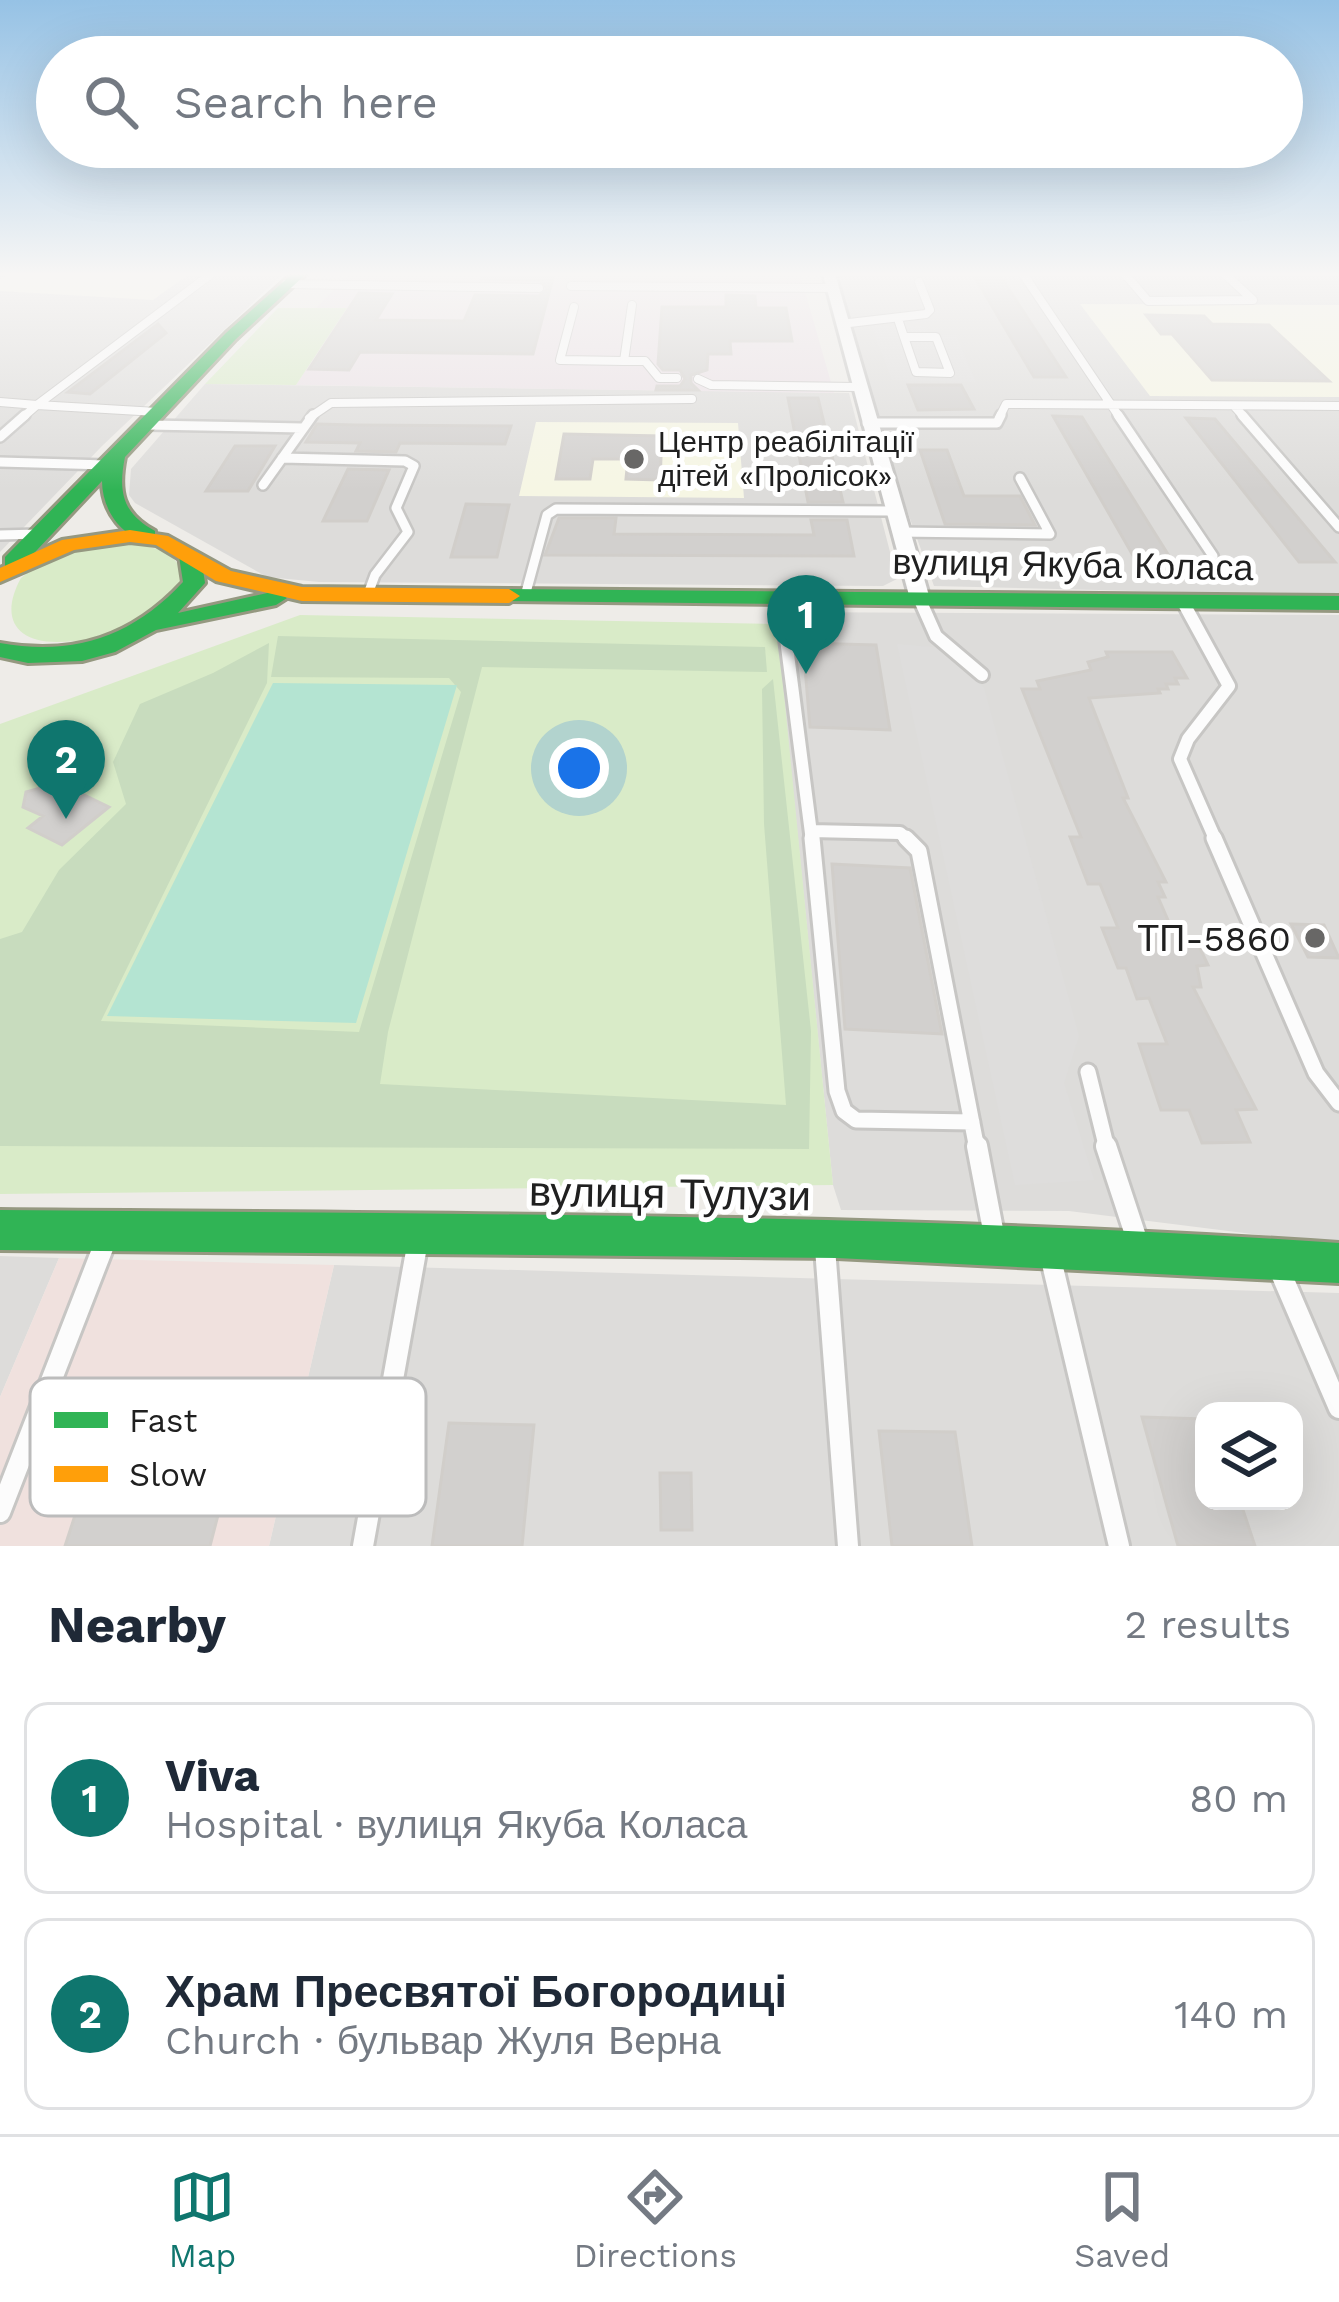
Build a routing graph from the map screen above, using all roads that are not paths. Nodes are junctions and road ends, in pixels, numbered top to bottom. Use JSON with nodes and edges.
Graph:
{"nodes":[{"id":1,"x":115,"y":346,"type":"edge"},
{"id":2,"x":224,"y":346,"type":"edge"},
{"id":3,"x":564,"y":346,"type":"edge"},
{"id":4,"x":626,"y":346,"type":"edge"},
{"id":5,"x":847,"y":346,"type":"edge"},
{"id":6,"x":907,"y":346,"type":"edge"},
{"id":7,"x":940,"y":346,"type":"edge"},
{"id":8,"x":1071,"y":346,"type":"edge"},
{"id":9,"x":624,"y":361,"type":"junction"},
{"id":10,"x":677,"y":378,"type":"dead end"},
{"id":11,"x":698,"y":379,"type":"dead end"},
{"id":12,"x":857,"y":387,"type":"junction"},
{"id":13,"x":692,"y":399,"type":"dead end"},
{"id":14,"x":0,"y":402,"type":"edge"},
{"id":15,"x":37,"y":405,"type":"junction"},
{"id":16,"x":1111,"y":405,"type":"junction"},
{"id":17,"x":1234,"y":406,"type":"junction"},
{"id":18,"x":1339,"y":406,"type":"edge"},
{"id":19,"x":151,"y":418,"type":"junction"},
{"id":20,"x":867,"y":423,"type":"junction"},
{"id":21,"x":302,"y":428,"type":"junction"},
{"id":22,"x":0,"y":437,"type":"edge"},
{"id":23,"x":282,"y":458,"type":"junction"},
{"id":24,"x":111,"y":461,"type":"junction"},
{"id":25,"x":0,"y":462,"type":"edge"},
{"id":26,"x":1020,"y":478,"type":"dead end"},
{"id":27,"x":263,"y":485,"type":"dead end"},
{"id":28,"x":892,"y":511,"type":"junction"},
{"id":29,"x":1339,"y":527,"type":"edge"},
{"id":30,"x":898,"y":532,"type":"junction"},
{"id":31,"x":38,"y":534,"type":"junction"},
{"id":32,"x":0,"y":535,"type":"edge"},
{"id":33,"x":161,"y":539,"type":"junction"},
{"id":34,"x":190,"y":556,"type":"junction"},
{"id":35,"x":1213,"y":556,"type":"dead end"},
{"id":36,"x":0,"y":576,"type":"edge"},
{"id":37,"x":302,"y":594,"type":"junction"},
{"id":38,"x":368,"y":594,"type":"junction"},
{"id":39,"x":525,"y":596,"type":"junction"},
{"id":40,"x":781,"y":598,"type":"junction"},
{"id":41,"x":920,"y":599,"type":"junction"},
{"id":42,"x":1183,"y":602,"type":"junction"},
{"id":43,"x":1339,"y":603,"type":"edge"},
{"id":44,"x":145,"y":631,"type":"junction"},
{"id":45,"x":0,"y":650,"type":"edge"},
{"id":46,"x":63,"y":656,"type":"junction"},
{"id":47,"x":982,"y":675,"type":"dead end"},
{"id":48,"x":0,"y":679,"type":"edge"},
{"id":49,"x":812,"y":831,"type":"junction"},
{"id":50,"x":1088,"y":1072,"type":"dead end"},
{"id":51,"x":1339,"y":1103,"type":"edge"},
{"id":52,"x":972,"y":1122,"type":"junction"},
{"id":53,"x":0,"y":1230,"type":"edge"},
{"id":54,"x":110,"y":1232,"type":"junction"},
{"id":55,"x":421,"y":1232,"type":"junction"},
{"id":56,"x":824,"y":1236,"type":"junction"},
{"id":57,"x":996,"y":1243,"type":"junction"},
{"id":58,"x":1048,"y":1243,"type":"junction"},
{"id":59,"x":1138,"y":1244,"type":"junction"},
{"id":60,"x":1273,"y":1256,"type":"junction"},
{"id":61,"x":1339,"y":1263,"type":"edge"},
{"id":62,"x":53,"y":1378,"type":"edge"},
{"id":63,"x":394,"y":1378,"type":"edge"},
{"id":64,"x":1339,"y":1408,"type":"edge"},
{"id":65,"x":30,"y":1436,"type":"edge"},
{"id":66,"x":0,"y":1512,"type":"edge"},
{"id":67,"x":369,"y":1516,"type":"edge"},
{"id":68,"x":363,"y":1546,"type":"edge"},
{"id":69,"x":848,"y":1546,"type":"edge"},
{"id":70,"x":1119,"y":1546,"type":"edge"}],
"edges":[{"from":1,"to":15,"type":"lane"},
{"from":2,"to":19,"type":"street"},
{"from":3,"to":9,"type":"lane"},
{"from":4,"to":9,"type":"lane"},
{"from":5,"to":12,"type":"street"},
{"from":6,"to":7,"type":"lane"},
{"from":8,"to":16,"type":"lane"},
{"from":9,"to":10,"type":"lane"},
{"from":11,"to":12,"type":"lane"},
{"from":12,"to":20,"type":"street"},
{"from":13,"to":21,"type":"lane"},
{"from":14,"to":15,"type":"lane"},
{"from":15,"to":19,"type":"lane"},
{"from":15,"to":22,"type":"lane"},
{"from":16,"to":17,"type":"lane"},
{"from":16,"to":20,"type":"lane"},
{"from":16,"to":35,"type":"lane"},
{"from":17,"to":18,"type":"lane"},
{"from":17,"to":29,"type":"lane"},
{"from":19,"to":21,"type":"lane"},
{"from":19,"to":24,"type":"street"},
{"from":20,"to":28,"type":"street"},
{"from":21,"to":23,"type":"lane"},
{"from":23,"to":27,"type":"lane"},
{"from":23,"to":38,"type":"lane"},
{"from":24,"to":25,"type":"lane"},
{"from":24,"to":31,"type":"street"},
{"from":24,"to":33,"type":"street","name":"вулиця Якуба Коласа"},
{"from":26,"to":30,"type":"lane"},
{"from":28,"to":30,"type":"street"},
{"from":28,"to":39,"type":"lane"},
{"from":30,"to":41,"type":"street"},
{"from":31,"to":32,"type":"lane"},
{"from":31,"to":36,"type":"street"},
{"from":33,"to":34,"type":"street","name":"вулиця Якуба Коласа"},
{"from":33,"to":36,"type":"street"},
{"from":34,"to":37,"type":"street","name":"вулиця Якуба Коласа"},
{"from":34,"to":44,"type":"street"},
{"from":37,"to":38,"type":"street","name":"вулиця Якуба Коласа"},
{"from":37,"to":44,"type":"street","name":"вулиця Якуба Коласа"},
{"from":38,"to":39,"type":"street","name":"вулиця Якуба Коласа"},
{"from":39,"to":40,"type":"street","name":"вулиця Якуба Коласа"},
{"from":40,"to":41,"type":"street","name":"вулиця Якуба Коласа"},
{"from":40,"to":49,"type":"lane"},
{"from":41,"to":42,"type":"street","name":"вулиця Якуба Коласа"},
{"from":41,"to":47,"type":"lane"},
{"from":42,"to":43,"type":"street","name":"вулиця Якуба Коласа"},
{"from":42,"to":51,"type":"lane"},
{"from":44,"to":46,"type":"street","name":"вулиця Якуба Коласа"},
{"from":45,"to":46,"type":"street"},
{"from":46,"to":48,"type":"street","name":"вулиця Якуба Коласа"},
{"from":49,"to":52,"type":"lane"},
{"from":49,"to":52,"type":"lane"},
{"from":50,"to":59,"type":"lane"},
{"from":52,"to":57,"type":"lane"},
{"from":53,"to":54,"type":"street","name":"вулиця Тулузи"},
{"from":54,"to":55,"type":"street","name":"вулиця Тулузи"},
{"from":54,"to":62,"type":"lane"},
{"from":55,"to":56,"type":"street","name":"вулиця Тулузи"},
{"from":55,"to":63,"type":"lane"},
{"from":56,"to":57,"type":"street","name":"вулиця Тулузи"},
{"from":56,"to":69,"type":"lane"},
{"from":57,"to":58,"type":"street","name":"вулиця Тулузи"},
{"from":58,"to":59,"type":"street","name":"вулиця Тулузи"},
{"from":58,"to":70,"type":"lane"},
{"from":59,"to":60,"type":"street","name":"вулиця Тулузи"},
{"from":60,"to":61,"type":"street","name":"вулиця Тулузи"},
{"from":60,"to":64,"type":"lane"},
{"from":65,"to":66,"type":"lane"},
{"from":67,"to":68,"type":"lane"}]}
